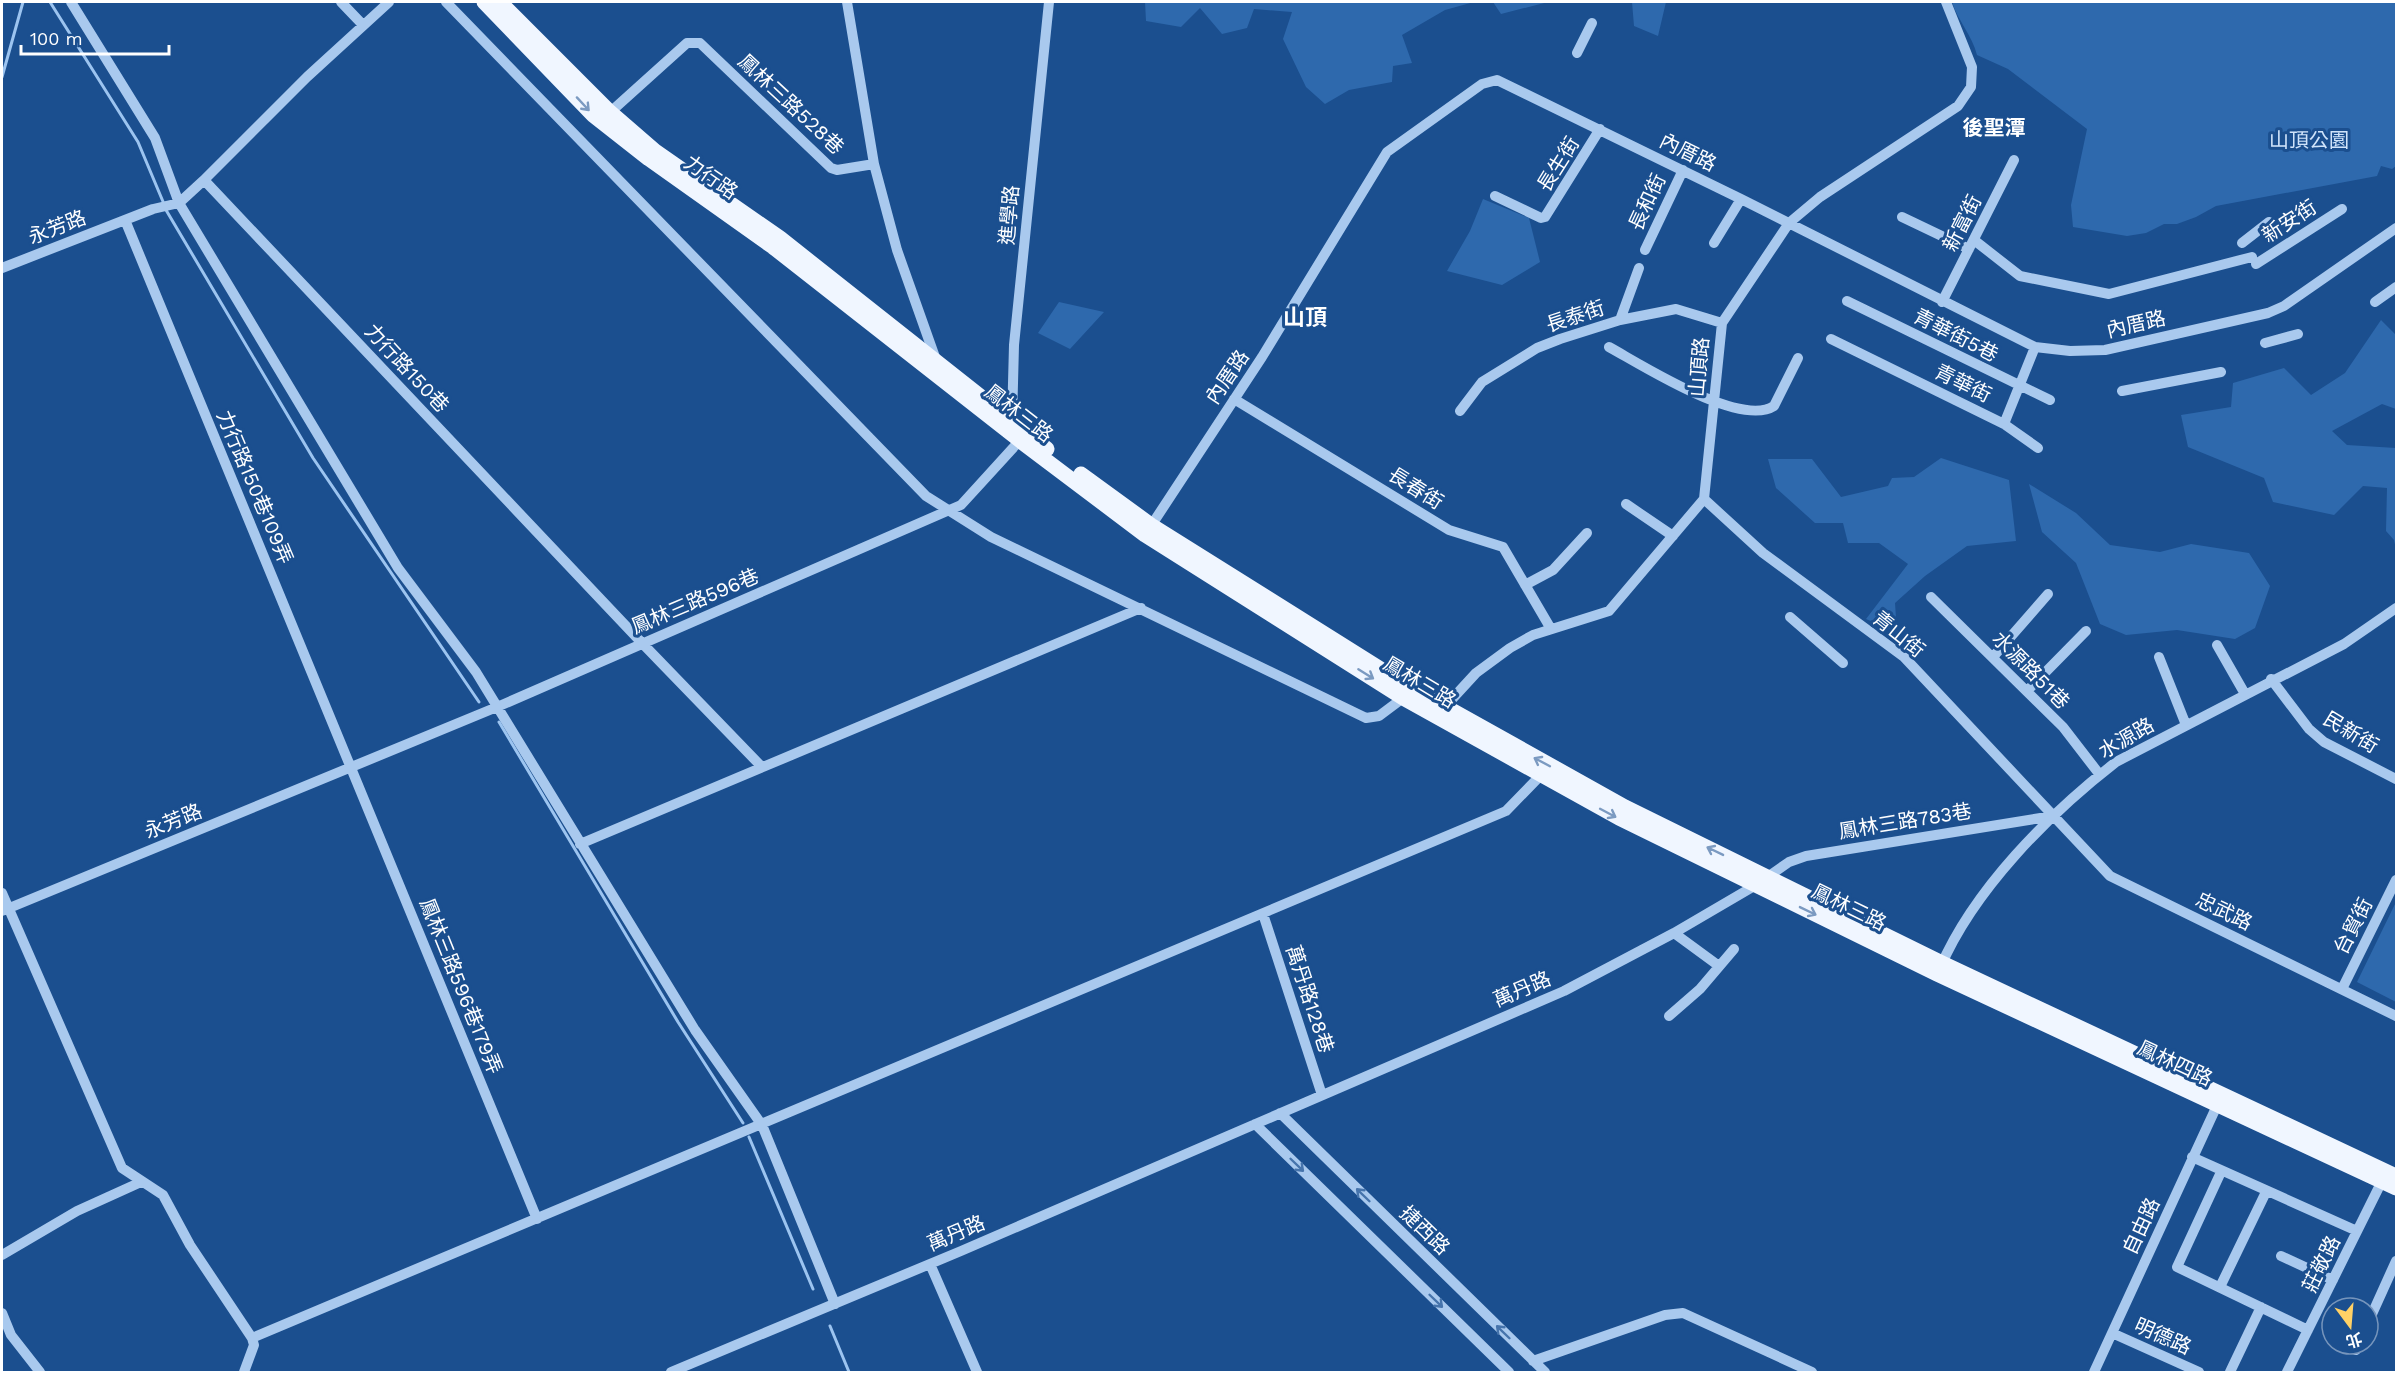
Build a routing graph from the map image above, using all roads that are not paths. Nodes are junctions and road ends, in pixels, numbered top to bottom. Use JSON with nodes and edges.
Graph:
{"nodes":[{"id":1,"x":71,"y":2,"type":"edge"},
{"id":2,"x":341,"y":2,"type":"edge"},
{"id":3,"x":389,"y":2,"type":"edge"},
{"id":4,"x":446,"y":2,"type":"edge"},
{"id":5,"x":484,"y":2,"type":"edge"},
{"id":6,"x":500,"y":2,"type":"edge"},
{"id":7,"x":847,"y":2,"type":"edge"},
{"id":8,"x":1049,"y":2,"type":"edge"},
{"id":9,"x":1946,"y":2,"type":"edge"},
{"id":10,"x":1592,"y":22,"type":"dead end"},
{"id":11,"x":363,"y":25,"type":"junction"},
{"id":12,"x":1577,"y":52,"type":"dead end"},
{"id":13,"x":605,"y":117,"type":"junction"},
{"id":14,"x":1600,"y":129,"type":"junction"},
{"id":15,"x":2014,"y":160,"type":"dead end"},
{"id":16,"x":874,"y":164,"type":"junction"},
{"id":17,"x":1683,"y":170,"type":"junction"},
{"id":18,"x":204,"y":180,"type":"junction"},
{"id":19,"x":1495,"y":196,"type":"dead end"},
{"id":20,"x":1741,"y":199,"type":"junction"},
{"id":21,"x":179,"y":203,"type":"junction"},
{"id":22,"x":2342,"y":209,"type":"dead end"},
{"id":23,"x":1902,"y":217,"type":"dead end"},
{"id":24,"x":125,"y":220,"type":"junction"},
{"id":25,"x":2269,"y":222,"type":"dead end"},
{"id":26,"x":1789,"y":223,"type":"junction"},
{"id":27,"x":2397,"y":228,"type":"edge"},
{"id":28,"x":1714,"y":243,"type":"dead end"},
{"id":29,"x":2242,"y":243,"type":"dead end"},
{"id":30,"x":1971,"y":244,"type":"junction"},
{"id":31,"x":1645,"y":250,"type":"dead end"},
{"id":32,"x":2,"y":268,"type":"edge"},
{"id":33,"x":1639,"y":268,"type":"dead end"},
{"id":34,"x":2397,"y":286,"type":"edge"},
{"id":35,"x":1846,"y":301,"type":"dead end"},
{"id":36,"x":1942,"y":302,"type":"junction"},
{"id":37,"x":2375,"y":302,"type":"dead end"},
{"id":38,"x":1620,"y":320,"type":"junction"},
{"id":39,"x":1722,"y":323,"type":"junction"},
{"id":40,"x":2298,"y":334,"type":"dead end"},
{"id":41,"x":1831,"y":339,"type":"dead end"},
{"id":42,"x":2265,"y":343,"type":"dead end"},
{"id":43,"x":1609,"y":347,"type":"dead end"},
{"id":44,"x":2035,"y":347,"type":"junction"},
{"id":45,"x":1798,"y":358,"type":"dead end"},
{"id":46,"x":933,"y":364,"type":"junction"},
{"id":47,"x":2222,"y":372,"type":"dead end"},
{"id":48,"x":2020,"y":387,"type":"junction"},
{"id":49,"x":2122,"y":391,"type":"dead end"},
{"id":50,"x":1234,"y":399,"type":"junction"},
{"id":51,"x":2050,"y":400,"type":"dead end"},
{"id":52,"x":1714,"y":402,"type":"junction"},
{"id":53,"x":1460,"y":411,"type":"dead end"},
{"id":54,"x":2004,"y":424,"type":"junction"},
{"id":55,"x":1008,"y":425,"type":"junction"},
{"id":56,"x":1023,"y":437,"type":"junction"},
{"id":57,"x":2038,"y":448,"type":"dead end"},
{"id":58,"x":1704,"y":499,"type":"junction"},
{"id":59,"x":1626,"y":504,"type":"dead end"},
{"id":60,"x":949,"y":511,"type":"junction"},
{"id":61,"x":1148,"y":530,"type":"junction"},
{"id":62,"x":1587,"y":534,"type":"dead end"},
{"id":63,"x":1673,"y":537,"type":"junction"},
{"id":64,"x":1525,"y":585,"type":"junction"},
{"id":65,"x":2048,"y":594,"type":"dead end"},
{"id":66,"x":1931,"y":597,"type":"dead end"},
{"id":67,"x":1141,"y":608,"type":"junction"},
{"id":68,"x":2397,"y":608,"type":"edge"},
{"id":69,"x":1790,"y":617,"type":"dead end"},
{"id":70,"x":1551,"y":629,"type":"junction"},
{"id":71,"x":2086,"y":631,"type":"dead end"},
{"id":72,"x":642,"y":644,"type":"junction"},
{"id":73,"x":2217,"y":645,"type":"dead end"},
{"id":74,"x":1993,"y":657,"type":"junction"},
{"id":75,"x":2159,"y":657,"type":"dead end"},
{"id":76,"x":1843,"y":663,"type":"dead end"},
{"id":77,"x":2271,"y":679,"type":"junction"},
{"id":78,"x":2027,"y":691,"type":"junction"},
{"id":79,"x":2245,"y":694,"type":"junction"},
{"id":80,"x":1403,"y":698,"type":"junction"},
{"id":81,"x":497,"y":707,"type":"junction"},
{"id":82,"x":1440,"y":712,"type":"junction"},
{"id":83,"x":2186,"y":725,"type":"junction"},
{"id":84,"x":352,"y":767,"type":"junction"},
{"id":85,"x":762,"y":767,"type":"junction"},
{"id":86,"x":2100,"y":775,"type":"junction"},
{"id":87,"x":1540,"y":776,"type":"junction"},
{"id":88,"x":2397,"y":779,"type":"edge"},
{"id":89,"x":2053,"y":816,"type":"junction"},
{"id":90,"x":580,"y":844,"type":"junction"},
{"id":91,"x":1762,"y":880,"type":"junction"},
{"id":92,"x":2397,"y":880,"type":"edge"},
{"id":93,"x":2,"y":893,"type":"edge"},
{"id":94,"x":5,"y":910,"type":"edge"},
{"id":95,"x":1263,"y":914,"type":"junction"},
{"id":96,"x":1674,"y":933,"type":"junction"},
{"id":97,"x":1734,"y":949,"type":"dead end"},
{"id":98,"x":1719,"y":966,"type":"junction"},
{"id":99,"x":1940,"y":969,"type":"junction"},
{"id":100,"x":2342,"y":989,"type":"junction"},
{"id":101,"x":1669,"y":1016,"type":"dead end"},
{"id":102,"x":2397,"y":1016,"type":"edge"},
{"id":103,"x":1322,"y":1095,"type":"junction"},
{"id":104,"x":2219,"y":1101,"type":"junction"},
{"id":105,"x":1280,"y":1113,"type":"junction"},
{"id":106,"x":1255,"y":1124,"type":"junction"},
{"id":107,"x":762,"y":1125,"type":"junction"},
{"id":108,"x":2193,"y":1157,"type":"junction"},
{"id":109,"x":2221,"y":1172,"type":"junction"},
{"id":110,"x":2388,"y":1176,"type":"edge"},
{"id":111,"x":141,"y":1182,"type":"junction"},
{"id":112,"x":2397,"y":1188,"type":"edge"},
{"id":113,"x":2266,"y":1192,"type":"junction"},
{"id":114,"x":537,"y":1219,"type":"junction"},
{"id":115,"x":2357,"y":1231,"type":"junction"},
{"id":116,"x":2,"y":1255,"type":"edge"},
{"id":117,"x":2281,"y":1256,"type":"dead end"},
{"id":118,"x":2397,"y":1261,"type":"edge"},
{"id":119,"x":930,"y":1264,"type":"junction"},
{"id":120,"x":2333,"y":1280,"type":"junction"},
{"id":121,"x":2220,"y":1287,"type":"junction"},
{"id":122,"x":2380,"y":1297,"type":"edge"},
{"id":123,"x":835,"y":1304,"type":"junction"},
{"id":124,"x":2261,"y":1307,"type":"junction"},
{"id":125,"x":2,"y":1313,"type":"edge"},
{"id":126,"x":2308,"y":1330,"type":"junction"},
{"id":127,"x":2112,"y":1333,"type":"junction"},
{"id":128,"x":252,"y":1338,"type":"junction"},
{"id":129,"x":1533,"y":1361,"type":"junction"},
{"id":130,"x":40,"y":1372,"type":"edge"},
{"id":131,"x":244,"y":1372,"type":"edge"},
{"id":132,"x":671,"y":1372,"type":"edge"},
{"id":133,"x":977,"y":1372,"type":"edge"},
{"id":134,"x":1509,"y":1372,"type":"edge"},
{"id":135,"x":1545,"y":1372,"type":"edge"},
{"id":136,"x":1812,"y":1372,"type":"edge"},
{"id":137,"x":2094,"y":1372,"type":"edge"},
{"id":138,"x":2199,"y":1372,"type":"edge"},
{"id":139,"x":2230,"y":1372,"type":"edge"},
{"id":140,"x":2287,"y":1372,"type":"edge"}],
"edges":[{"from":1,"to":21,"type":"street"},
{"from":2,"to":11,"type":"street"},
{"from":3,"to":11,"type":"street"},
{"from":4,"to":60,"type":"street"},
{"from":5,"to":13,"type":"main road","name":"力行路","one_way":true},
{"from":6,"to":13,"type":"main road","name":"力行路"},
{"from":7,"to":16,"type":"street"},
{"from":8,"to":55,"type":"street","name":"進學路"},
{"from":9,"to":26,"type":"street","name":"山頂路"},
{"from":10,"to":12,"type":"street"},
{"from":11,"to":18,"type":"street"},
{"from":13,"to":16,"type":"street","name":"鳳林三路528巷"},
{"from":13,"to":46,"type":"main road","name":"力行路"},
{"from":14,"to":17,"type":"street","name":"內厝路"},
{"from":14,"to":19,"type":"street","name":"長生街"},
{"from":14,"to":50,"type":"street","name":"內厝路"},
{"from":15,"to":30,"type":"street","name":"新富街"},
{"from":16,"to":46,"type":"street"},
{"from":17,"to":20,"type":"street","name":"內厝路"},
{"from":17,"to":31,"type":"street","name":"長和街"},
{"from":18,"to":21,"type":"street"},
{"from":18,"to":72,"type":"street","name":"力行路150巷"},
{"from":20,"to":26,"type":"street","name":"內厝路"},
{"from":20,"to":28,"type":"street"},
{"from":21,"to":24,"type":"street"},
{"from":21,"to":81,"type":"street"},
{"from":22,"to":30,"type":"street","name":"新安街"},
{"from":23,"to":30,"type":"street","name":"新安街"},
{"from":24,"to":32,"type":"street","name":"永芳路"},
{"from":24,"to":84,"type":"street","name":"力行路150巷109弄"},
{"from":25,"to":29,"type":"street"},
{"from":26,"to":36,"type":"street","name":"內厝路"},
{"from":26,"to":39,"type":"street","name":"山頂路"},
{"from":27,"to":44,"type":"street","name":"內厝路"},
{"from":30,"to":36,"type":"street","name":"新富街"},
{"from":33,"to":38,"type":"street"},
{"from":34,"to":37,"type":"street"},
{"from":35,"to":48,"type":"street","name":"青華街5巷"},
{"from":36,"to":44,"type":"street","name":"內厝路"},
{"from":38,"to":39,"type":"street","name":"長泰街"},
{"from":38,"to":53,"type":"street","name":"長泰街"},
{"from":39,"to":52,"type":"street","name":"山頂路"},
{"from":40,"to":42,"type":"street"},
{"from":41,"to":54,"type":"street","name":"青華街"},
{"from":43,"to":52,"type":"street"},
{"from":44,"to":48,"type":"street","name":"青華街"},
{"from":45,"to":52,"type":"street"},
{"from":46,"to":55,"type":"main road","name":"鳳林三路"},
{"from":47,"to":49,"type":"street"},
{"from":48,"to":51,"type":"street","name":"青華街5巷"},
{"from":48,"to":54,"type":"street","name":"青華街"},
{"from":50,"to":61,"type":"street","name":"內厝路"},
{"from":50,"to":64,"type":"street","name":"長春街"},
{"from":52,"to":58,"type":"street","name":"山頂路"},
{"from":54,"to":57,"type":"street"},
{"from":55,"to":56,"type":"main road","name":"鳳林三路"},
{"from":56,"to":60,"type":"street","name":"鳳林三路596巷"},
{"from":56,"to":61,"type":"main road","name":"鳳林三路"},
{"from":58,"to":63,"type":"street"},
{"from":58,"to":89,"type":"street","name":"青山街"},
{"from":59,"to":63,"type":"street"},
{"from":60,"to":67,"type":"street"},
{"from":60,"to":72,"type":"street","name":"鳳林三路596巷"},
{"from":61,"to":80,"type":"main road","name":"鳳林三路","one_way":true},
{"from":61,"to":82,"type":"main road","name":"鳳林三路"},
{"from":62,"to":64,"type":"street"},
{"from":63,"to":70,"type":"street"},
{"from":64,"to":70,"type":"street","name":"長春街"},
{"from":65,"to":74,"type":"street"},
{"from":66,"to":74,"type":"street","name":"水源路51巷"},
{"from":67,"to":80,"type":"street"},
{"from":67,"to":85,"type":"street"},
{"from":68,"to":77,"type":"street","name":"水源路"},
{"from":69,"to":76,"type":"street"},
{"from":70,"to":82,"type":"street"},
{"from":71,"to":78,"type":"street"},
{"from":72,"to":81,"type":"street","name":"鳳林三路596巷"},
{"from":72,"to":85,"type":"street","name":"力行路150巷"},
{"from":73,"to":79,"type":"street"},
{"from":74,"to":78,"type":"street","name":"水源路51巷"},
{"from":75,"to":83,"type":"street"},
{"from":77,"to":79,"type":"street","name":"水源路"},
{"from":77,"to":88,"type":"street","name":"民新街"},
{"from":78,"to":86,"type":"street","name":"水源路51巷"},
{"from":79,"to":83,"type":"street","name":"水源路"},
{"from":80,"to":82,"type":"main road","name":"鳳林三路"},
{"from":81,"to":84,"type":"street","name":"鳳林三路596巷"},
{"from":81,"to":90,"type":"street"},
{"from":82,"to":87,"type":"main road","name":"鳳林三路"},
{"from":91,"to":82,"type":"main road","name":"鳳林三路","one_way":true},
{"from":83,"to":86,"type":"street","name":"水源路"},
{"from":84,"to":94,"type":"street","name":"永芳路"},
{"from":84,"to":114,"type":"street","name":"鳳林三路596巷179弄"},
{"from":85,"to":90,"type":"street"},
{"from":86,"to":89,"type":"street","name":"水源路"},
{"from":87,"to":91,"type":"main road","name":"鳳林三路","one_way":true},
{"from":87,"to":95,"type":"street"},
{"from":89,"to":91,"type":"street","name":"鳳林三路783巷"},
{"from":89,"to":99,"type":"street","name":"水源路"},
{"from":89,"to":100,"type":"street","name":"忠武路"},
{"from":90,"to":107,"type":"street"},
{"from":91,"to":96,"type":"street","name":"萬丹路"},
{"from":91,"to":99,"type":"main road","name":"鳳林三路"},
{"from":92,"to":100,"type":"street","name":"台貿街"},
{"from":93,"to":94,"type":"street"},
{"from":94,"to":111,"type":"street"},
{"from":95,"to":103,"type":"street","name":"萬丹路128巷"},
{"from":95,"to":107,"type":"street"},
{"from":96,"to":98,"type":"street"},
{"from":96,"to":103,"type":"street","name":"萬丹路"},
{"from":97,"to":98,"type":"street"},
{"from":98,"to":101,"type":"street"},
{"from":99,"to":104,"type":"main road","name":"鳳林四路"},
{"from":100,"to":102,"type":"street","name":"忠武路"},
{"from":103,"to":105,"type":"street","name":"萬丹路"},
{"from":104,"to":108,"type":"street","name":"自由路"},
{"from":104,"to":110,"type":"main road","name":"鳳林四路"},
{"from":105,"to":106,"type":"street","name":"萬丹路"},
{"from":129,"to":105,"type":"street","name":"捷西路","one_way":true},
{"from":106,"to":119,"type":"street","name":"萬丹路"},
{"from":106,"to":134,"type":"street","one_way":true},
{"from":107,"to":114,"type":"street"},
{"from":107,"to":123,"type":"street"},
{"from":108,"to":109,"type":"street"},
{"from":108,"to":127,"type":"street","name":"自由路"},
{"from":109,"to":113,"type":"street"},
{"from":109,"to":121,"type":"street"},
{"from":110,"to":112,"type":"main road","name":"鳳林四路"},
{"from":110,"to":115,"type":"street","name":"莊敬路"},
{"from":111,"to":116,"type":"street"},
{"from":111,"to":128,"type":"street"},
{"from":113,"to":115,"type":"street"},
{"from":113,"to":121,"type":"street"},
{"from":114,"to":128,"type":"street"},
{"from":115,"to":120,"type":"street","name":"莊敬路"},
{"from":117,"to":120,"type":"street"},
{"from":118,"to":122,"type":"street"},
{"from":119,"to":123,"type":"street","name":"萬丹路"},
{"from":119,"to":133,"type":"street"},
{"from":120,"to":126,"type":"street","name":"莊敬路"},
{"from":121,"to":124,"type":"street"},
{"from":123,"to":132,"type":"street","name":"萬丹路"},
{"from":124,"to":126,"type":"street"},
{"from":124,"to":139,"type":"street"},
{"from":125,"to":130,"type":"street"},
{"from":126,"to":140,"type":"street","name":"莊敬路"},
{"from":127,"to":137,"type":"street","name":"自由路"},
{"from":127,"to":138,"type":"street","name":"明德路"},
{"from":128,"to":131,"type":"street"},
{"from":129,"to":135,"type":"street","name":"捷西路"},
{"from":129,"to":136,"type":"street"}]}
